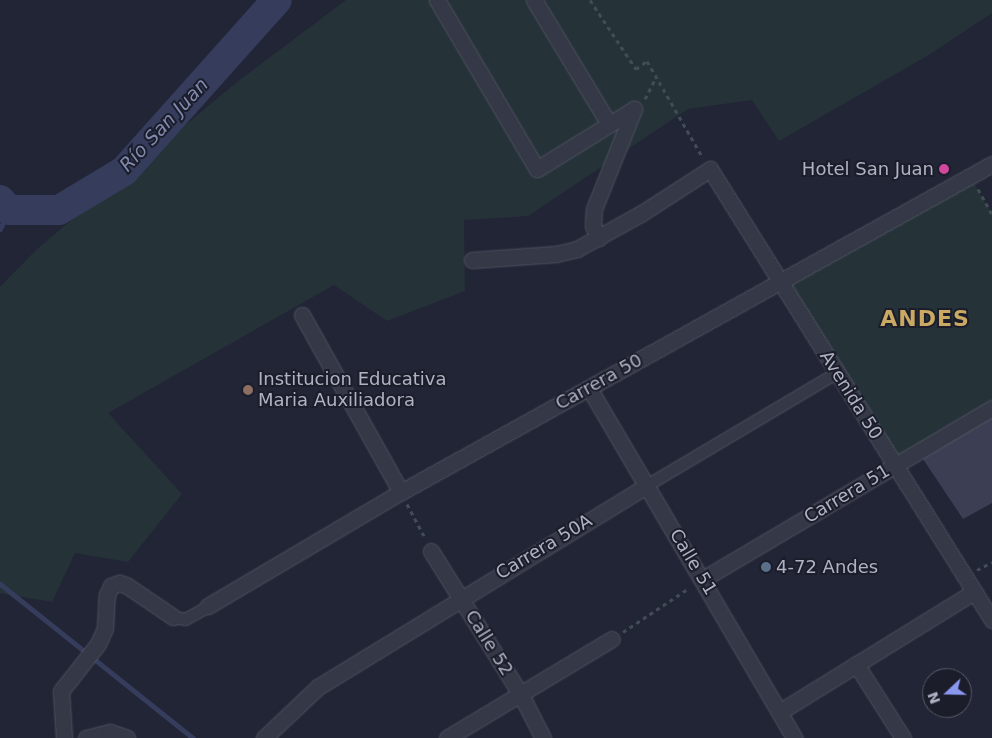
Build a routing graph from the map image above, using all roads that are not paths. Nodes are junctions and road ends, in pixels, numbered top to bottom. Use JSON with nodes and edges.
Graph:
{"nodes":[{"id":1,"x":437,"y":0,"type":"edge"},
{"id":2,"x":534,"y":0,"type":"edge"},
{"id":3,"x":609,"y":124,"type":"junction"},
{"id":4,"x":992,"y":164,"type":"edge"},
{"id":5,"x":599,"y":238,"type":"junction"},
{"id":6,"x":472,"y":260,"type":"dead end"},
{"id":7,"x":780,"y":282,"type":"junction"},
{"id":8,"x":302,"y":315,"type":"dead end"},
{"id":9,"x":837,"y":372,"type":"junction"},
{"id":10,"x":589,"y":388,"type":"junction"},
{"id":11,"x":992,"y":408,"type":"edge"},
{"id":12,"x":895,"y":466,"type":"junction"},
{"id":13,"x":647,"y":485,"type":"junction"},
{"id":14,"x":401,"y":492,"type":"junction"},
{"id":15,"x":431,"y":551,"type":"road end"},
{"id":16,"x":703,"y":579,"type":"junction"},
{"id":17,"x":974,"y":592,"type":"junction"},
{"id":18,"x":461,"y":597,"type":"junction"},
{"id":19,"x":208,"y":606,"type":"joint"},
{"id":20,"x":173,"y":617,"type":"joint"},
{"id":21,"x":992,"y":620,"type":"edge"},
{"id":22,"x":612,"y":639,"type":"road end"},
{"id":23,"x":856,"y":664,"type":"junction"},
{"id":24,"x":521,"y":695,"type":"junction"},
{"id":25,"x":781,"y":711,"type":"junction"},
{"id":26,"x":64,"y":738,"type":"edge"},
{"id":27,"x":86,"y":738,"type":"edge"},
{"id":28,"x":127,"y":738,"type":"edge"},
{"id":29,"x":264,"y":738,"type":"edge"},
{"id":30,"x":447,"y":738,"type":"edge"},
{"id":31,"x":544,"y":738,"type":"edge"},
{"id":32,"x":794,"y":738,"type":"edge"},
{"id":33,"x":904,"y":738,"type":"edge"}],
"edges":[{"from":1,"to":3,"type":"street"},
{"from":2,"to":3,"type":"street"},
{"from":3,"to":5,"type":"street"},
{"from":4,"to":7,"type":"street","name":"Carrera 50"},
{"from":5,"to":6,"type":"street"},
{"from":5,"to":7,"type":"street","name":"Avenida 50"},
{"from":7,"to":9,"type":"street","name":"Avenida 50"},
{"from":7,"to":10,"type":"street","name":"Carrera 50"},
{"from":8,"to":14,"type":"street"},
{"from":9,"to":12,"type":"street","name":"Avenida 50"},
{"from":9,"to":13,"type":"street","name":"Carrera 50A"},
{"from":10,"to":13,"type":"street","name":"Calle 51"},
{"from":10,"to":14,"type":"street","name":"Carrera 50"},
{"from":11,"to":12,"type":"street","name":"Carrera 51"},
{"from":12,"to":16,"type":"street","name":"Carrera 51"},
{"from":12,"to":17,"type":"street","name":"Avenida 50"},
{"from":13,"to":16,"type":"street","name":"Calle 51"},
{"from":13,"to":18,"type":"street","name":"Carrera 50A"},
{"from":14,"to":19,"type":"street","name":"Carrera 50"},
{"from":15,"to":18,"type":"street","name":"Calle 52"},
{"from":16,"to":25,"type":"street","name":"Calle 51"},
{"from":17,"to":21,"type":"street","name":"Avenida 50"},
{"from":17,"to":23,"type":"street"},
{"from":18,"to":24,"type":"street","name":"Calle 52"},
{"from":18,"to":29,"type":"street","name":"Carrera 50A"},
{"from":19,"to":20,"type":"street"},
{"from":20,"to":26,"type":"street"},
{"from":22,"to":24,"type":"street"},
{"from":23,"to":25,"type":"street"},
{"from":23,"to":33,"type":"street"},
{"from":24,"to":30,"type":"street"},
{"from":24,"to":31,"type":"street","name":"Calle 52"},
{"from":25,"to":32,"type":"street","name":"Calle 51"},
{"from":27,"to":28,"type":"street"}]}
